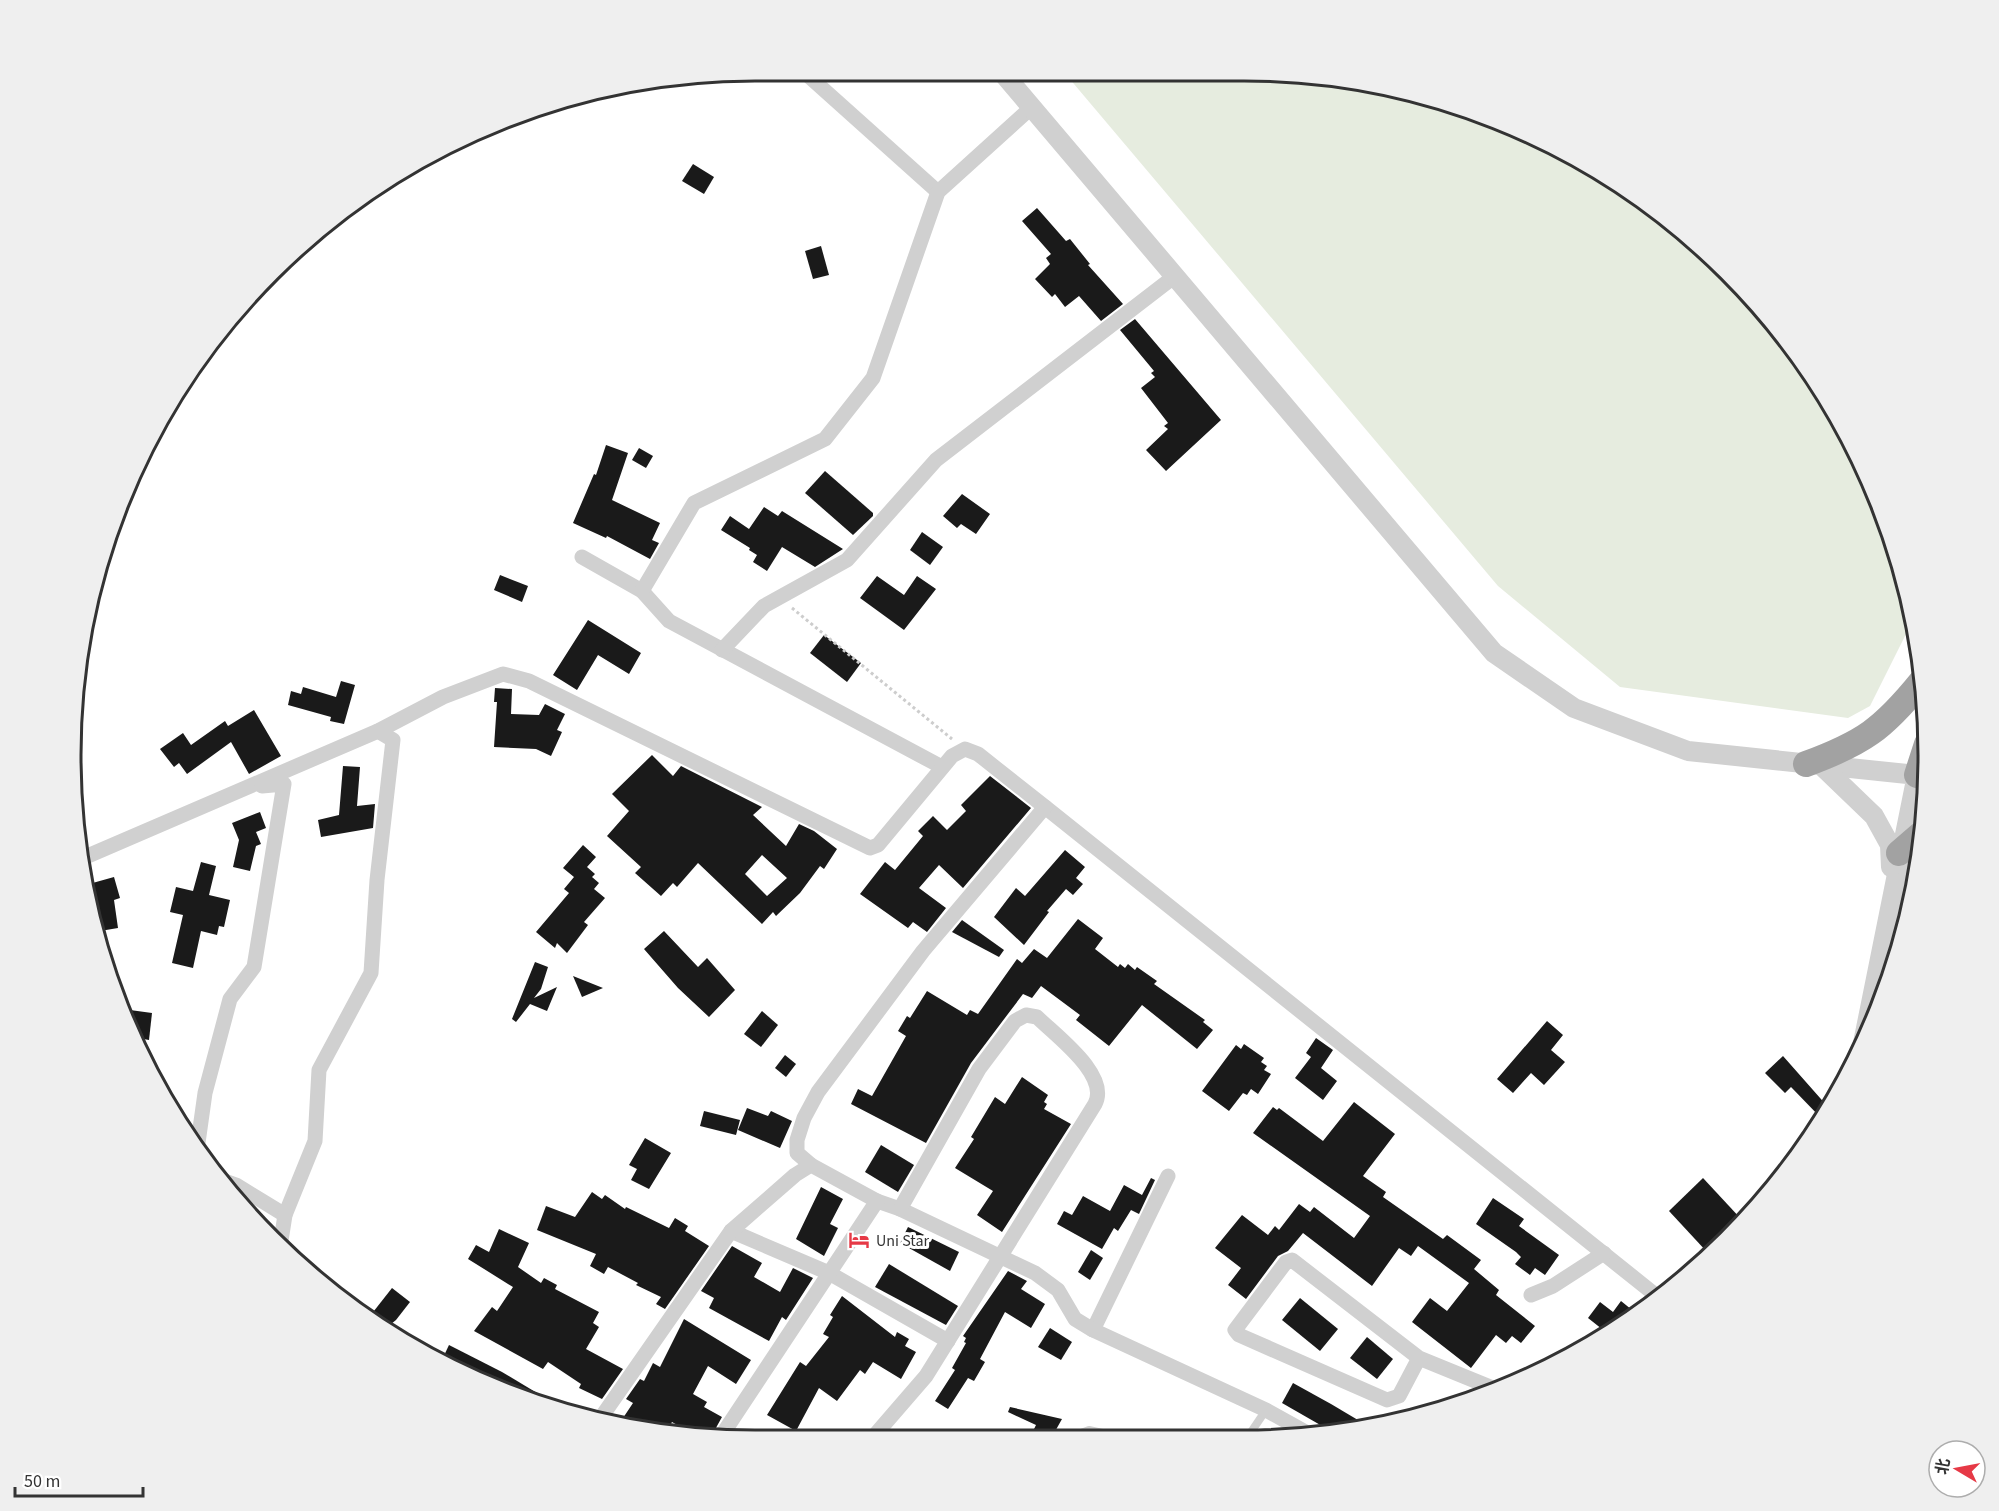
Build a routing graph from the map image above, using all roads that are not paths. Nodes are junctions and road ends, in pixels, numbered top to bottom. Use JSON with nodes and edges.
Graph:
{"nodes":[{"id":1,"x":814,"y":81,"type":"edge"},
{"id":2,"x":1010,"y":81,"type":"edge"},
{"id":3,"x":1032,"y":107,"type":"junction"},
{"id":4,"x":938,"y":192,"type":"junction"},
{"id":5,"x":1175,"y":276,"type":"junction"},
{"id":6,"x":582,"y":557,"type":"dead end"},
{"id":7,"x":642,"y":591,"type":"junction"},
{"id":8,"x":722,"y":650,"type":"junction"},
{"id":9,"x":1915,"y":690,"type":"edge"},
{"id":10,"x":378,"y":731,"type":"junction"},
{"id":11,"x":1813,"y":764,"type":"junction"},
{"id":12,"x":942,"y":767,"type":"junction"},
{"id":13,"x":1918,"y":777,"type":"edge"},
{"id":14,"x":250,"y":786,"type":"junction"},
{"id":15,"x":1917,"y":790,"type":"edge"},
{"id":16,"x":1045,"y":807,"type":"junction"},
{"id":17,"x":1912,"y":842,"type":"edge"},
{"id":18,"x":1899,"y":853,"type":"junction"},
{"id":19,"x":89,"y":856,"type":"edge"},
{"id":20,"x":1891,"y":892,"type":"junction"},
{"id":21,"x":1870,"y":1006,"type":"edge"},
{"id":22,"x":199,"y":1136,"type":"edge"},
{"id":23,"x":811,"y":1165,"type":"junction"},
{"id":24,"x":1168,"y":1176,"type":"dead end"},
{"id":25,"x":238,"y":1188,"type":"edge"},
{"id":26,"x":877,"y":1201,"type":"junction"},
{"id":27,"x":900,"y":1209,"type":"junction"},
{"id":28,"x":285,"y":1215,"type":"junction"},
{"id":29,"x":731,"y":1231,"type":"junction"},
{"id":30,"x":282,"y":1235,"type":"edge"},
{"id":31,"x":1604,"y":1253,"type":"junction"},
{"id":32,"x":1001,"y":1257,"type":"junction"},
{"id":33,"x":829,"y":1273,"type":"junction"},
{"id":34,"x":1652,"y":1292,"type":"edge"},
{"id":35,"x":1531,"y":1296,"type":"dead end"},
{"id":36,"x":1093,"y":1330,"type":"junction"},
{"id":37,"x":948,"y":1341,"type":"junction"},
{"id":38,"x":1419,"y":1358,"type":"junction"},
{"id":39,"x":1485,"y":1385,"type":"edge"},
{"id":40,"x":1266,"y":1410,"type":"junction"},
{"id":41,"x":605,"y":1412,"type":"edge"},
{"id":42,"x":1298,"y":1428,"type":"edge"},
{"id":43,"x":726,"y":1429,"type":"edge"},
{"id":44,"x":880,"y":1430,"type":"edge"},
{"id":45,"x":1253,"y":1430,"type":"edge"}],
"edges":[{"from":1,"to":4,"type":"street"},
{"from":2,"to":3,"type":"street"},
{"from":3,"to":4,"type":"street"},
{"from":3,"to":5,"type":"street"},
{"from":4,"to":7,"type":"street"},
{"from":5,"to":8,"type":"street"},
{"from":5,"to":11,"type":"street"},
{"from":6,"to":7,"type":"street"},
{"from":7,"to":8,"type":"street"},
{"from":8,"to":12,"type":"street"},
{"from":9,"to":11,"type":"highway"},
{"from":10,"to":12,"type":"street"},
{"from":10,"to":14,"type":"street"},
{"from":10,"to":28,"type":"street"},
{"from":11,"to":13,"type":"street"},
{"from":11,"to":20,"type":"street"},
{"from":12,"to":16,"type":"street"},
{"from":14,"to":19,"type":"street"},
{"from":14,"to":22,"type":"street"},
{"from":15,"to":18,"type":"street"},
{"from":16,"to":23,"type":"street"},
{"from":16,"to":31,"type":"street"},
{"from":17,"to":18,"type":"highway"},
{"from":18,"to":20,"type":"street"},
{"from":20,"to":21,"type":"street"},
{"from":23,"to":26,"type":"street"},
{"from":23,"to":29,"type":"street"},
{"from":24,"to":36,"type":"street"},
{"from":25,"to":28,"type":"street"},
{"from":26,"to":27,"type":"street"},
{"from":26,"to":33,"type":"street"},
{"from":27,"to":32,"type":"street"},
{"from":27,"to":32,"type":"street"},
{"from":28,"to":30,"type":"street"},
{"from":29,"to":33,"type":"street"},
{"from":29,"to":41,"type":"street"},
{"from":31,"to":34,"type":"street"},
{"from":31,"to":35,"type":"street"},
{"from":32,"to":36,"type":"street"},
{"from":32,"to":37,"type":"street"},
{"from":33,"to":37,"type":"street"},
{"from":33,"to":43,"type":"street"},
{"from":36,"to":40,"type":"street"},
{"from":37,"to":44,"type":"street"},
{"from":38,"to":38,"type":"street"},
{"from":38,"to":39,"type":"street"},
{"from":40,"to":42,"type":"street"},
{"from":40,"to":45,"type":"lane"}]}
